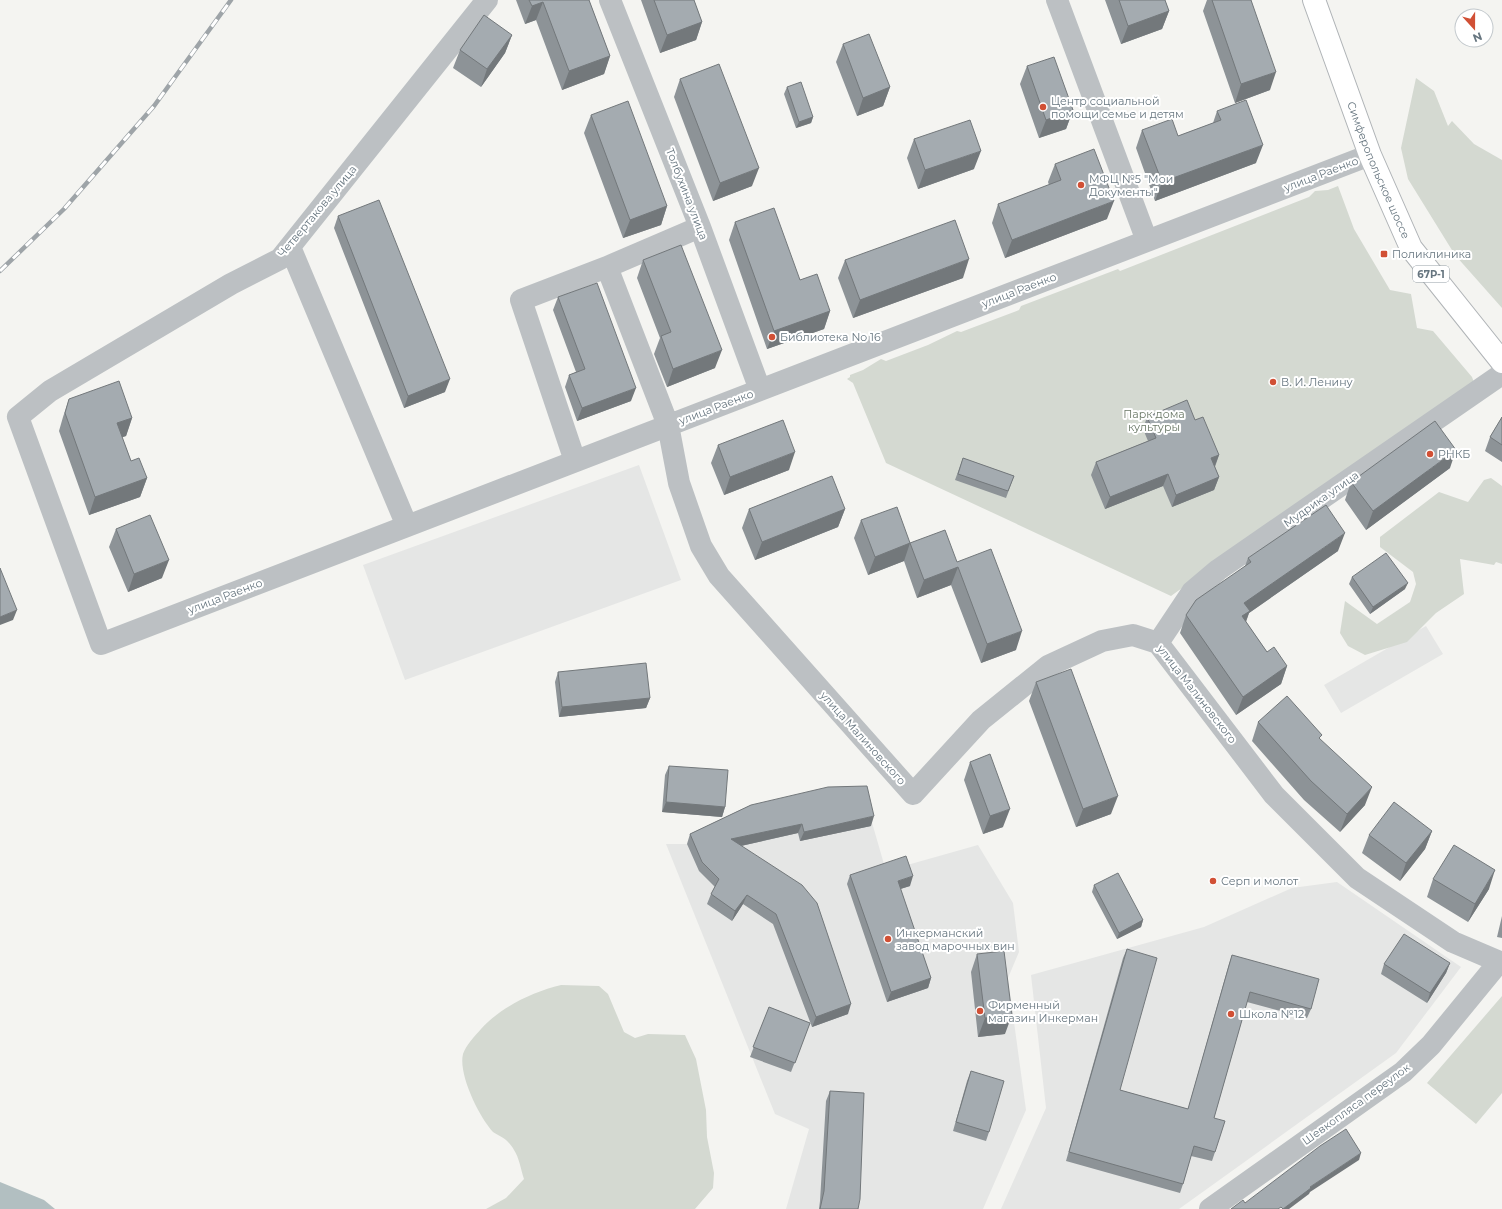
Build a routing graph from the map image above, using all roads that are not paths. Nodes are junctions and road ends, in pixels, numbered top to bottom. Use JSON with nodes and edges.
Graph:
{"nodes":[{"id":1,"x":487,"y":0,"type":"edge"},
{"id":2,"x":610,"y":0,"type":"edge"},
{"id":3,"x":1056,"y":0,"type":"edge"},
{"id":4,"x":1314,"y":0,"type":"edge"},
{"id":5,"x":1370,"y":155,"type":"junction"},
{"id":6,"x":700,"y":227,"type":"junction"},
{"id":7,"x":1147,"y":241,"type":"junction"},
{"id":8,"x":290,"y":247,"type":"junction"},
{"id":9,"x":607,"y":267,"type":"junction"},
{"id":10,"x":1502,"y":362,"type":"edge"},
{"id":11,"x":1502,"y":374,"type":"edge"},
{"id":12,"x":760,"y":390,"type":"junction"},
{"id":13,"x":18,"y":418,"type":"joint"},
{"id":14,"x":668,"y":425,"type":"junction"},
{"id":15,"x":575,"y":461,"type":"junction"},
{"id":16,"x":407,"y":526,"type":"junction"},
{"id":17,"x":1158,"y":643,"type":"junction"},
{"id":18,"x":1501,"y":963,"type":"edge"},
{"id":19,"x":1210,"y":1209,"type":"edge"}],
"edges":[{"from":1,"to":8,"type":"street","name":"Четвертакова улица"},
{"from":2,"to":6,"type":"street","name":"Толбухина улица"},
{"from":3,"to":7,"type":"street"},
{"from":4,"to":5,"type":"main road","name":"Симферопольское шоссе","number":"67Р-1"},
{"from":5,"to":7,"type":"street","name":"улица Раенко"},
{"from":5,"to":10,"type":"main road","name":"Симферопольское шоссе","number":"67Р-1"},
{"from":6,"to":9,"type":"street"},
{"from":6,"to":12,"type":"street","name":"Толбухина улица"},
{"from":7,"to":12,"type":"street","name":"улица Раенко"},
{"from":8,"to":13,"type":"street","name":"Четвертакова улица"},
{"from":8,"to":16,"type":"street"},
{"from":9,"to":14,"type":"street","name":"улица Раенко"},
{"from":9,"to":15,"type":"street"},
{"from":11,"to":17,"type":"street","name":"Мудрика улица"},
{"from":12,"to":14,"type":"street","name":"улица Раенко"},
{"from":13,"to":16,"type":"street","name":"улица Раенко"},
{"from":14,"to":15,"type":"street","name":"улица Раенко"},
{"from":14,"to":17,"type":"street","name":"улица Малиновского"},
{"from":15,"to":16,"type":"street","name":"улица Раенко"},
{"from":17,"to":18,"type":"street","name":"улица Малиновского"},
{"from":18,"to":19,"type":"street","name":"Шевкопляса переулок"}]}
